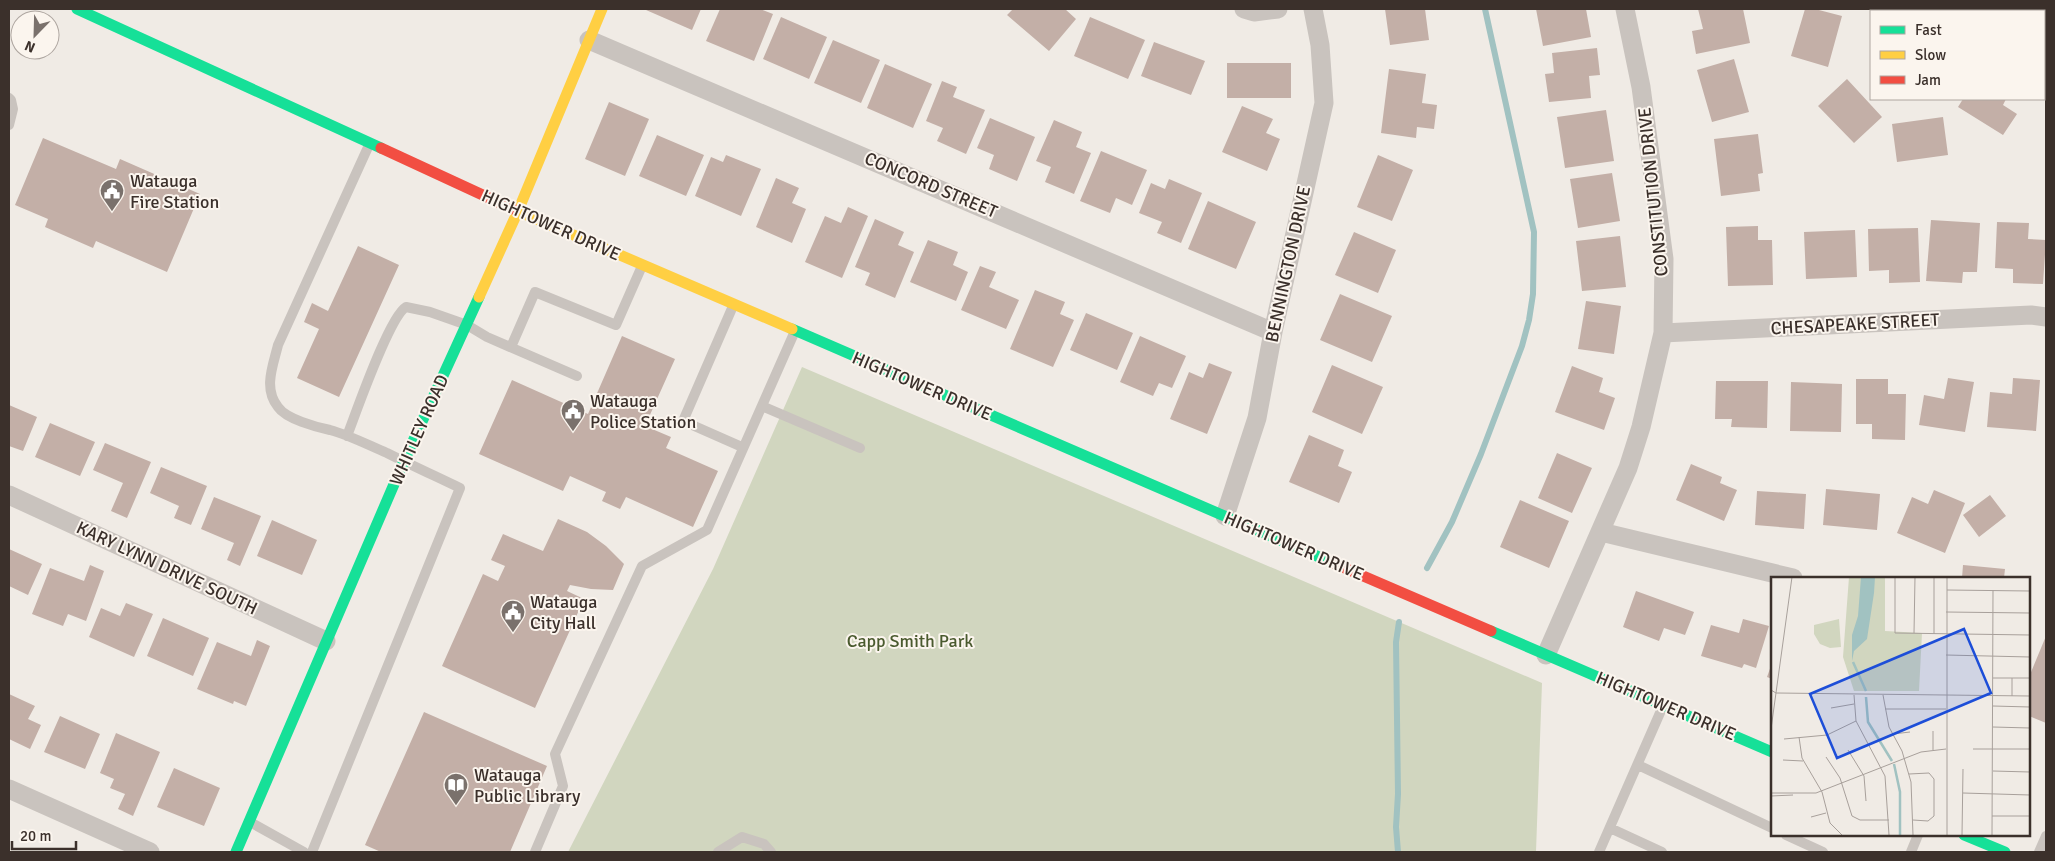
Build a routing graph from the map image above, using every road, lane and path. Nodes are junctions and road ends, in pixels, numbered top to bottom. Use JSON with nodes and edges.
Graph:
{"nodes":[{"id":1,"x":77,"y":9,"type":"edge"},
{"id":2,"x":107,"y":9,"type":"edge"},
{"id":3,"x":602,"y":9,"type":"edge"},
{"id":4,"x":1244,"y":9,"type":"edge"},
{"id":5,"x":1278,"y":9,"type":"edge"},
{"id":6,"x":1313,"y":9,"type":"edge"},
{"id":7,"x":1625,"y":9,"type":"edge"},
{"id":8,"x":103,"y":21,"type":"junction"},
{"id":9,"x":589,"y":40,"type":"junction"},
{"id":10,"x":9,"y":98,"type":"edge"},
{"id":11,"x":9,"y":125,"type":"edge"},
{"id":12,"x":370,"y":144,"type":"junction"},
{"id":13,"x":518,"y":211,"type":"junction"},
{"id":14,"x":642,"y":265,"type":"junction"},
{"id":15,"x":734,"y":305,"type":"junction"},
{"id":16,"x":2046,"y":317,"type":"edge"},
{"id":17,"x":467,"y":325,"type":"junction"},
{"id":18,"x":795,"y":331,"type":"junction"},
{"id":19,"x":1273,"y":332,"type":"junction"},
{"id":20,"x":1663,"y":333,"type":"junction"},
{"id":21,"x":511,"y":347,"type":"junction"},
{"id":22,"x":578,"y":376,"type":"dead end"},
{"id":23,"x":762,"y":406,"type":"junction"},
{"id":24,"x":347,"y":436,"type":"junction"},
{"id":25,"x":742,"y":447,"type":"junction"},
{"id":26,"x":860,"y":448,"type":"dead end"},
{"id":27,"x":404,"y":461,"type":"junction"},
{"id":28,"x":9,"y":495,"type":"edge"},
{"id":29,"x":1225,"y":516,"type":"junction"},
{"id":30,"x":1600,"y":532,"type":"junction"},
{"id":31,"x":1789,"y":577,"type":"edge"},
{"id":32,"x":326,"y":641,"type":"junction"},
{"id":33,"x":1546,"y":655,"type":"junction"},
{"id":34,"x":1663,"y":705,"type":"junction"},
{"id":35,"x":1771,"y":752,"type":"edge"},
{"id":36,"x":1638,"y":765,"type":"junction"},
{"id":37,"x":9,"y":789,"type":"edge"},
{"id":38,"x":249,"y":822,"type":"junction"},
{"id":39,"x":1610,"y":828,"type":"junction"},
{"id":40,"x":1771,"y":828,"type":"edge"},
{"id":41,"x":1788,"y":836,"type":"edge"},
{"id":42,"x":1918,"y":836,"type":"edge"},
{"id":43,"x":1966,"y":836,"type":"edge"},
{"id":44,"x":2046,"y":836,"type":"edge"},
{"id":45,"x":150,"y":852,"type":"edge"},
{"id":46,"x":236,"y":852,"type":"edge"},
{"id":47,"x":304,"y":852,"type":"edge"},
{"id":48,"x":312,"y":852,"type":"edge"},
{"id":49,"x":535,"y":852,"type":"edge"},
{"id":50,"x":718,"y":852,"type":"edge"},
{"id":51,"x":770,"y":852,"type":"edge"},
{"id":52,"x":1599,"y":852,"type":"edge"},
{"id":53,"x":1662,"y":852,"type":"edge"},
{"id":54,"x":1823,"y":852,"type":"edge"},
{"id":55,"x":1911,"y":852,"type":"edge"},
{"id":56,"x":2004,"y":852,"type":"edge"},
{"id":57,"x":2039,"y":852,"type":"edge"}],
"edges":[{"from":1,"to":8,"type":"main road","name":"HIGHTOWER DRIVE"},
{"from":2,"to":8,"type":"lane"},
{"from":3,"to":9,"type":"main road","name":"WHITLEY ROAD"},
{"from":4,"to":5,"type":"street"},
{"from":6,"to":19,"type":"street","name":"BENNINGTON DRIVE"},
{"from":7,"to":20,"type":"street","name":"CONSTITUTION DRIVE"},
{"from":8,"to":12,"type":"main road","name":"HIGHTOWER DRIVE"},
{"from":9,"to":13,"type":"main road","name":"WHITLEY ROAD"},
{"from":9,"to":19,"type":"street","name":"CONCORD STREET"},
{"from":10,"to":11,"type":"lane"},
{"from":12,"to":13,"type":"main road","name":"HIGHTOWER DRIVE"},
{"from":12,"to":24,"type":"lane"},
{"from":13,"to":14,"type":"main road","name":"HIGHTOWER DRIVE"},
{"from":13,"to":17,"type":"main road","name":"WHITLEY ROAD"},
{"from":14,"to":15,"type":"main road","name":"HIGHTOWER DRIVE"},
{"from":14,"to":21,"type":"lane"},
{"from":15,"to":18,"type":"main road","name":"HIGHTOWER DRIVE"},
{"from":15,"to":25,"type":"lane"},
{"from":16,"to":20,"type":"street","name":"CHESAPEAKE STREET"},
{"from":17,"to":21,"type":"lane"},
{"from":17,"to":24,"type":"lane"},
{"from":17,"to":27,"type":"main road","name":"WHITLEY ROAD"},
{"from":18,"to":23,"type":"lane"},
{"from":18,"to":29,"type":"main road","name":"HIGHTOWER DRIVE"},
{"from":19,"to":29,"type":"street","name":"BENNINGTON DRIVE"},
{"from":20,"to":30,"type":"street","name":"CONSTITUTION DRIVE"},
{"from":21,"to":22,"type":"lane"},
{"from":23,"to":25,"type":"lane"},
{"from":23,"to":26,"type":"lane"},
{"from":24,"to":27,"type":"lane"},
{"from":25,"to":49,"type":"lane"},
{"from":27,"to":32,"type":"main road","name":"WHITLEY ROAD"},
{"from":27,"to":48,"type":"lane"},
{"from":28,"to":32,"type":"street","name":"KARY LYNN DRIVE SOUTH"},
{"from":29,"to":33,"type":"main road","name":"HIGHTOWER DRIVE"},
{"from":30,"to":31,"type":"street"},
{"from":30,"to":33,"type":"street","name":"CONSTITUTION DRIVE"},
{"from":32,"to":38,"type":"main road","name":"WHITLEY ROAD"},
{"from":33,"to":34,"type":"main road","name":"HIGHTOWER DRIVE"},
{"from":34,"to":35,"type":"main road","name":"HIGHTOWER DRIVE"},
{"from":34,"to":36,"type":"lane"},
{"from":36,"to":39,"type":"lane"},
{"from":36,"to":40,"type":"lane"},
{"from":37,"to":45,"type":"street"},
{"from":38,"to":46,"type":"main road","name":"WHITLEY ROAD"},
{"from":38,"to":47,"type":"lane"},
{"from":39,"to":52,"type":"lane"},
{"from":39,"to":53,"type":"lane"},
{"from":41,"to":54,"type":"lane"},
{"from":42,"to":55,"type":"lane"},
{"from":43,"to":56,"type":"main road"},
{"from":44,"to":57,"type":"lane"},
{"from":50,"to":51,"type":"lane"}]}
